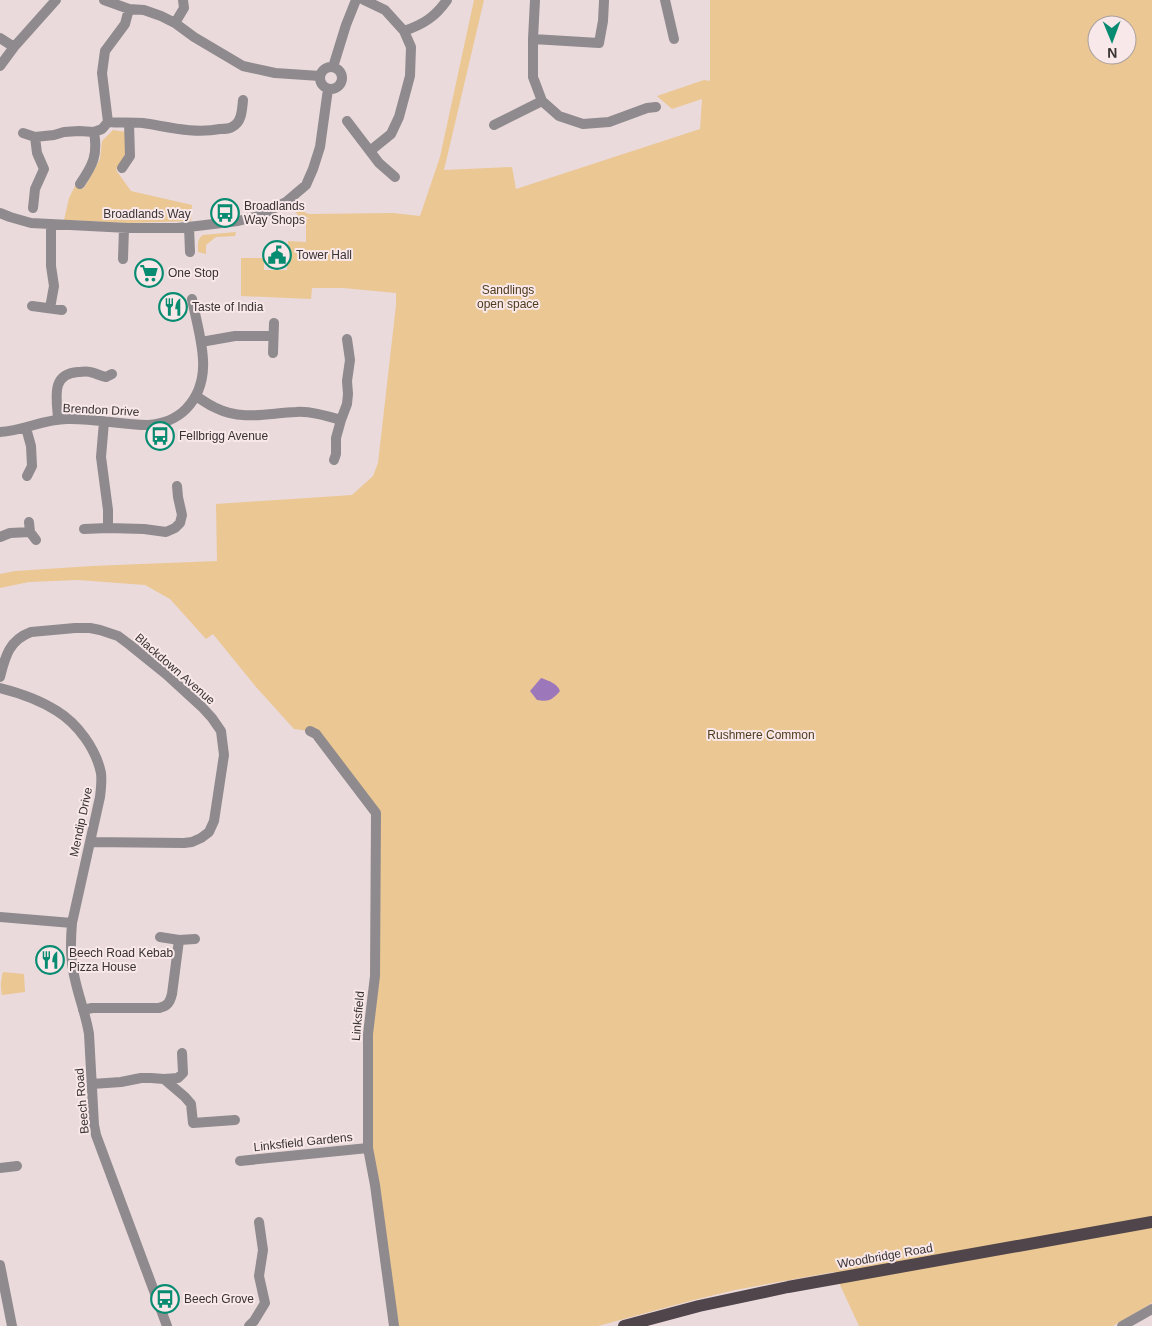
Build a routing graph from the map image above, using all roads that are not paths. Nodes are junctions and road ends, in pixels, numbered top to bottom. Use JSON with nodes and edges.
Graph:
{"nodes":[{"id":1,"x":56,"y":0,"type":"edge"},
{"id":2,"x":104,"y":0,"type":"edge"},
{"id":3,"x":184,"y":0,"type":"edge"},
{"id":4,"x":356,"y":0,"type":"edge"},
{"id":5,"x":364,"y":0,"type":"edge"},
{"id":6,"x":447,"y":0,"type":"edge"},
{"id":7,"x":535,"y":0,"type":"edge"},
{"id":8,"x":665,"y":0,"type":"edge"},
{"id":9,"x":604,"y":1,"type":"edge"},
{"id":10,"x":128,"y":9,"type":"junction"},
{"id":11,"x":175,"y":23,"type":"junction"},
{"id":12,"x":404,"y":31,"type":"junction"},
{"id":13,"x":0,"y":38,"type":"edge"},
{"id":14,"x":533,"y":39,"type":"junction"},
{"id":15,"x":674,"y":39,"type":"dead end"},
{"id":16,"x":14,"y":47,"type":"junction"},
{"id":17,"x":0,"y":66,"type":"edge"},
{"id":18,"x":332,"y":67,"type":"junction"},
{"id":19,"x":320,"y":76,"type":"junction"},
{"id":20,"x":328,"y":89,"type":"junction"},
{"id":21,"x":243,"y":100,"type":"dead end"},
{"id":22,"x":542,"y":101,"type":"junction"},
{"id":23,"x":656,"y":107,"type":"dead end"},
{"id":24,"x":347,"y":121,"type":"dead end"},
{"id":25,"x":108,"y":122,"type":"junction"},
{"id":26,"x":129,"y":122,"type":"junction"},
{"id":27,"x":494,"y":124,"type":"dead end"},
{"id":28,"x":94,"y":132,"type":"junction"},
{"id":29,"x":23,"y":133,"type":"dead end"},
{"id":30,"x":35,"y":137,"type":"junction"},
{"id":31,"x":370,"y":151,"type":"junction"},
{"id":32,"x":122,"y":168,"type":"dead end"},
{"id":33,"x":394,"y":177,"type":"dead end"},
{"id":34,"x":80,"y":184,"type":"dead end"},
{"id":35,"x":33,"y":208,"type":"dead end"},
{"id":36,"x":0,"y":213,"type":"edge"},
{"id":37,"x":51,"y":224,"type":"junction"},
{"id":38,"x":189,"y":227,"type":"junction"},
{"id":39,"x":124,"y":228,"type":"junction"},
{"id":40,"x":190,"y":252,"type":"dead end"},
{"id":41,"x":123,"y":259,"type":"dead end"},
{"id":42,"x":192,"y":300,"type":"dead end"},
{"id":43,"x":32,"y":306,"type":"dead end"},
{"id":44,"x":50,"y":308,"type":"junction"},
{"id":45,"x":62,"y":310,"type":"dead end"},
{"id":46,"x":274,"y":323,"type":"dead end"},
{"id":47,"x":273,"y":336,"type":"junction"},
{"id":48,"x":347,"y":339,"type":"dead end"},
{"id":49,"x":201,"y":342,"type":"junction"},
{"id":50,"x":273,"y":353,"type":"dead end"},
{"id":51,"x":112,"y":374,"type":"dead end"},
{"id":52,"x":196,"y":396,"type":"junction"},
{"id":53,"x":58,"y":419,"type":"junction"},
{"id":54,"x":341,"y":420,"type":"junction"},
{"id":55,"x":104,"y":422,"type":"junction"},
{"id":56,"x":26,"y":428,"type":"junction"},
{"id":57,"x":0,"y":432,"type":"edge"},
{"id":58,"x":334,"y":460,"type":"dead end"},
{"id":59,"x":27,"y":476,"type":"dead end"},
{"id":60,"x":178,"y":483,"type":"dead end"},
{"id":61,"x":108,"y":528,"type":"junction"},
{"id":62,"x":84,"y":529,"type":"dead end"},
{"id":63,"x":32,"y":531,"type":"dead end"},
{"id":64,"x":0,"y":537,"type":"edge"},
{"id":65,"x":0,"y":677,"type":"edge"},
{"id":66,"x":0,"y":688,"type":"edge"},
{"id":67,"x":310,"y":730,"type":"dead end"},
{"id":68,"x":90,"y":842,"type":"junction"},
{"id":69,"x":0,"y":917,"type":"edge"},
{"id":70,"x":72,"y":923,"type":"junction"},
{"id":71,"x":160,"y":937,"type":"dead end"},
{"id":72,"x":195,"y":939,"type":"dead end"},
{"id":73,"x":179,"y":940,"type":"junction"},
{"id":74,"x":84,"y":1010,"type":"junction"},
{"id":75,"x":182,"y":1053,"type":"dead end"},
{"id":76,"x":164,"y":1079,"type":"junction"},
{"id":77,"x":92,"y":1084,"type":"junction"},
{"id":78,"x":235,"y":1120,"type":"dead end"},
{"id":79,"x":368,"y":1148,"type":"junction"},
{"id":80,"x":240,"y":1161,"type":"dead end"},
{"id":81,"x":17,"y":1166,"type":"dead end"},
{"id":82,"x":0,"y":1168,"type":"edge"},
{"id":83,"x":259,"y":1222,"type":"dead end"},
{"id":84,"x":1152,"y":1222,"type":"edge"},
{"id":85,"x":0,"y":1265,"type":"edge"},
{"id":86,"x":1152,"y":1309,"type":"edge"},
{"id":87,"x":12,"y":1326,"type":"edge"},
{"id":88,"x":167,"y":1326,"type":"edge"},
{"id":89,"x":249,"y":1326,"type":"edge"},
{"id":90,"x":394,"y":1326,"type":"edge"},
{"id":91,"x":624,"y":1326,"type":"edge"},
{"id":92,"x":1122,"y":1326,"type":"edge"}],
"edges":[{"from":1,"to":16,"type":"street"},
{"from":2,"to":10,"type":"street"},
{"from":3,"to":11,"type":"street"},
{"from":4,"to":18,"type":"street"},
{"from":5,"to":12,"type":"street"},
{"from":6,"to":12,"type":"street"},
{"from":7,"to":14,"type":"street"},
{"from":8,"to":15,"type":"street"},
{"from":9,"to":14,"type":"street"},
{"from":10,"to":11,"type":"street"},
{"from":10,"to":25,"type":"street"},
{"from":11,"to":19,"type":"street"},
{"from":12,"to":31,"type":"street"},
{"from":13,"to":16,"type":"street"},
{"from":14,"to":22,"type":"street"},
{"from":16,"to":17,"type":"street"},
{"from":18,"to":19,"type":"street"},
{"from":18,"to":20,"type":"street"},
{"from":19,"to":20,"type":"street"},
{"from":20,"to":38,"type":"street","name":"Broadlands Way"},
{"from":21,"to":26,"type":"street"},
{"from":22,"to":23,"type":"street"},
{"from":22,"to":27,"type":"street"},
{"from":24,"to":31,"type":"street"},
{"from":25,"to":26,"type":"street"},
{"from":25,"to":28,"type":"street"},
{"from":26,"to":32,"type":"street"},
{"from":28,"to":30,"type":"street"},
{"from":28,"to":34,"type":"street"},
{"from":29,"to":30,"type":"street"},
{"from":30,"to":35,"type":"street"},
{"from":31,"to":33,"type":"street"},
{"from":36,"to":37,"type":"street","name":"Broadlands Way"},
{"from":37,"to":39,"type":"street","name":"Broadlands Way"},
{"from":37,"to":44,"type":"street"},
{"from":38,"to":39,"type":"street","name":"Broadlands Way"},
{"from":38,"to":40,"type":"street"},
{"from":39,"to":41,"type":"street"},
{"from":42,"to":49,"type":"street","name":"Brendon Drive"},
{"from":43,"to":44,"type":"street"},
{"from":44,"to":45,"type":"street"},
{"from":46,"to":47,"type":"street"},
{"from":47,"to":49,"type":"street"},
{"from":47,"to":50,"type":"street"},
{"from":48,"to":54,"type":"street"},
{"from":49,"to":52,"type":"street","name":"Brendon Drive"},
{"from":51,"to":53,"type":"street"},
{"from":52,"to":54,"type":"street"},
{"from":52,"to":55,"type":"street","name":"Brendon Drive"},
{"from":53,"to":55,"type":"street","name":"Brendon Drive"},
{"from":53,"to":56,"type":"street","name":"Brendon Drive"},
{"from":54,"to":58,"type":"street"},
{"from":55,"to":61,"type":"street"},
{"from":56,"to":57,"type":"street","name":"Brendon Drive"},
{"from":56,"to":59,"type":"street"},
{"from":60,"to":61,"type":"street"},
{"from":61,"to":62,"type":"street"},
{"from":63,"to":64,"type":"street"},
{"from":65,"to":68,"type":"street","name":"Blackdown Avenue"},
{"from":66,"to":68,"type":"street","name":"Mendip Drive"},
{"from":67,"to":79,"type":"street","name":"Linksfield"},
{"from":68,"to":70,"type":"street","name":"Mendip Drive"},
{"from":69,"to":70,"type":"street"},
{"from":70,"to":74,"type":"street","name":"Beech Road"},
{"from":71,"to":73,"type":"street"},
{"from":72,"to":73,"type":"street"},
{"from":73,"to":74,"type":"street"},
{"from":74,"to":77,"type":"street","name":"Beech Road"},
{"from":75,"to":76,"type":"street"},
{"from":76,"to":77,"type":"street"},
{"from":76,"to":78,"type":"street"},
{"from":77,"to":88,"type":"street","name":"Beech Road"},
{"from":79,"to":80,"type":"street","name":"Linksfield Gardens"},
{"from":79,"to":90,"type":"street","name":"Linksfield"},
{"from":81,"to":82,"type":"street"},
{"from":83,"to":89,"type":"street"},
{"from":84,"to":91,"type":"main road","name":"Woodbridge Road"},
{"from":85,"to":87,"type":"street"},
{"from":86,"to":92,"type":"street"}]}
